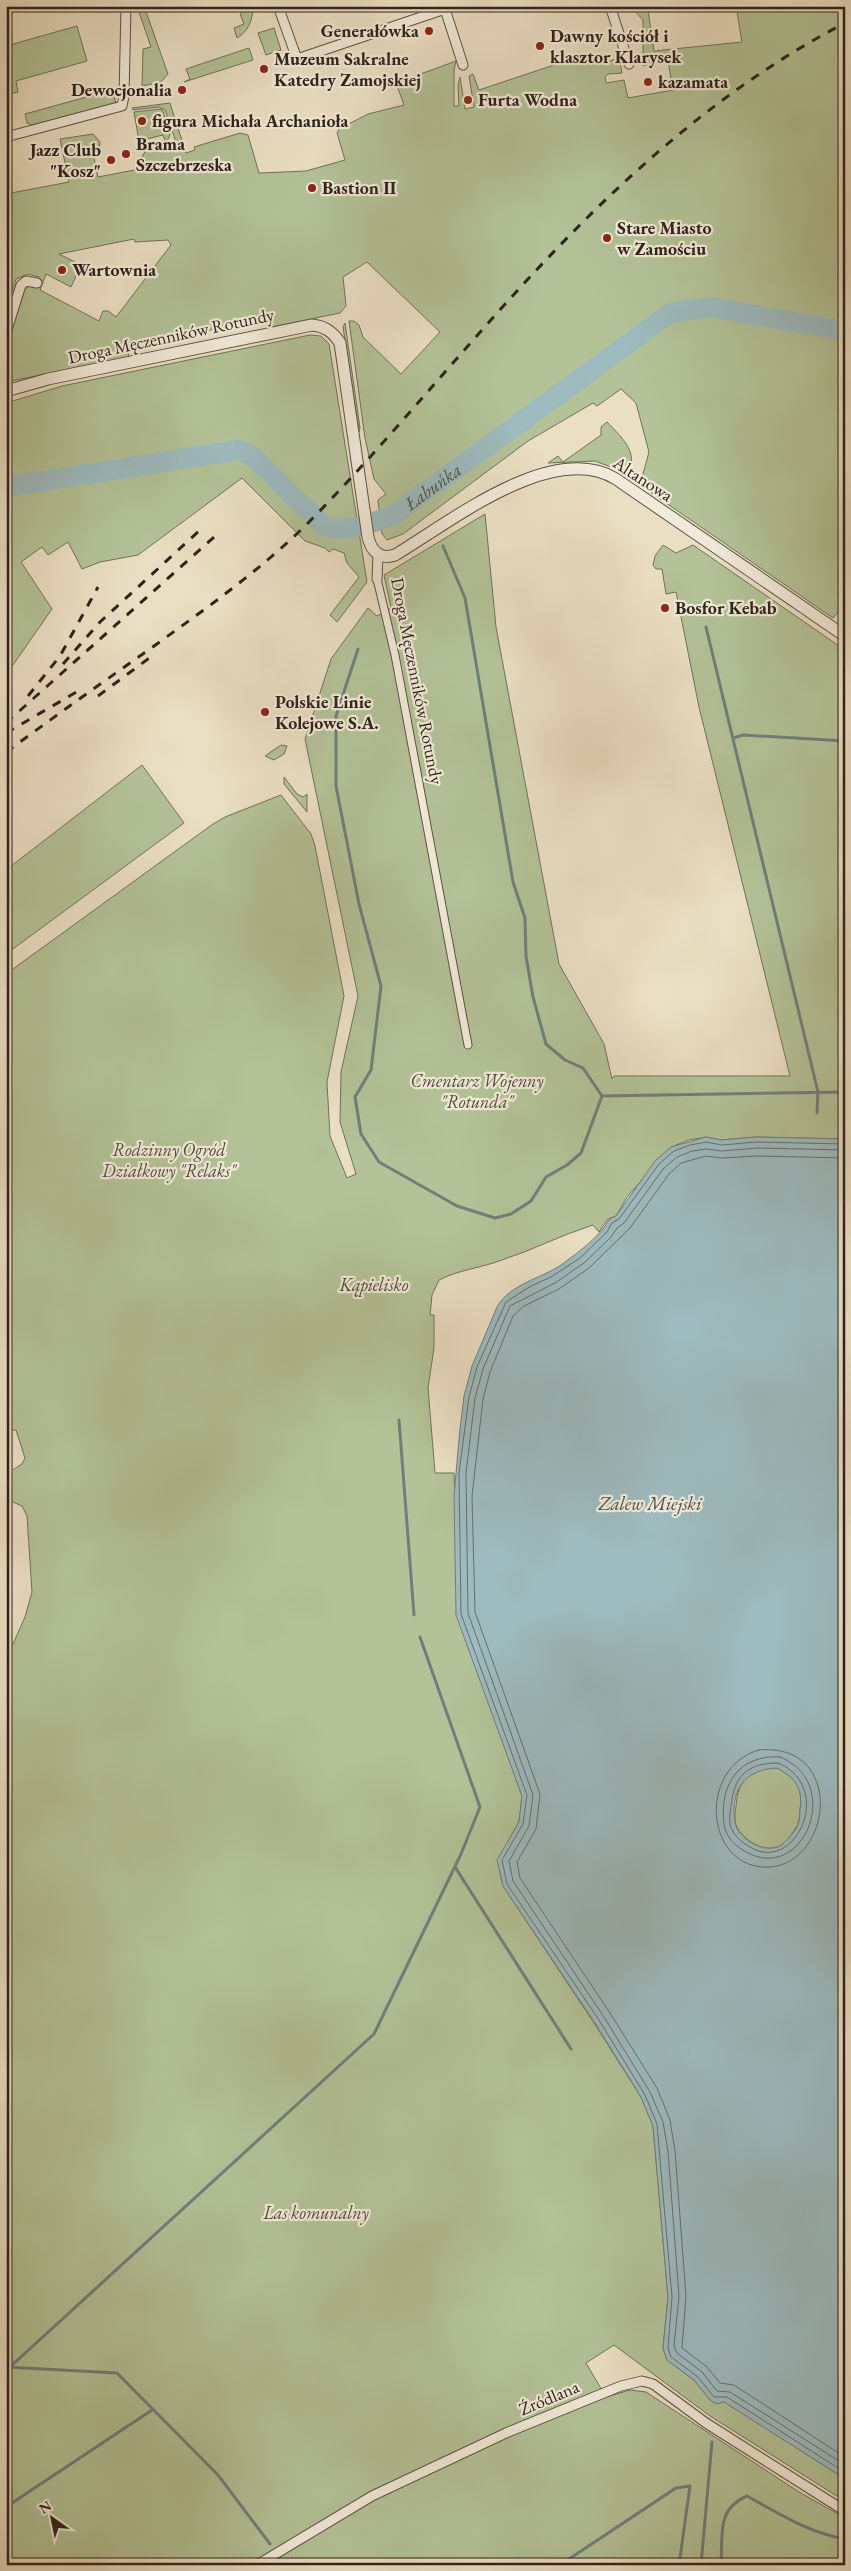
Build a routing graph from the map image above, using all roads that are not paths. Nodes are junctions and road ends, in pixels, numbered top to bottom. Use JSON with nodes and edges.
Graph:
{"nodes":[{"id":1,"x":126,"y":6,"type":"edge"},
{"id":2,"x":278,"y":6,"type":"edge"},
{"id":3,"x":610,"y":6,"type":"edge"},
{"id":4,"x":447,"y":7,"type":"edge"},
{"id":5,"x":629,"y":64,"type":"dead end"},
{"id":6,"x":463,"y":65,"type":"dead end"},
{"id":7,"x":6,"y":137,"type":"edge"},
{"id":8,"x":37,"y":283,"type":"dead end"},
{"id":9,"x":6,"y":333,"type":"edge"},
{"id":10,"x":6,"y":391,"type":"edge"},
{"id":11,"x":378,"y":555,"type":"junction"},
{"id":12,"x":377,"y":579,"type":"joint"},
{"id":13,"x":845,"y":636,"type":"edge"},
{"id":14,"x":468,"y":1045,"type":"dead end"},
{"id":15,"x":845,"y":2511,"type":"edge"},
{"id":16,"x":257,"y":2565,"type":"edge"}],
"edges":[{"from":1,"to":7,"type":"street"},
{"from":2,"to":4,"type":"street"},
{"from":3,"to":5,"type":"street"},
{"from":4,"to":6,"type":"street"},
{"from":8,"to":9,"type":"street"},
{"from":10,"to":11,"type":"street","name":"Droga Męczenników Rotundy"},
{"from":11,"to":12,"type":"street","name":"Droga Męczenników Rotundy"},
{"from":11,"to":13,"type":"street","name":"Altanowa"},
{"from":12,"to":14,"type":"street","name":"Droga Męczenników Rotundy"},
{"from":15,"to":16,"type":"street","name":"Źródlana"}]}
